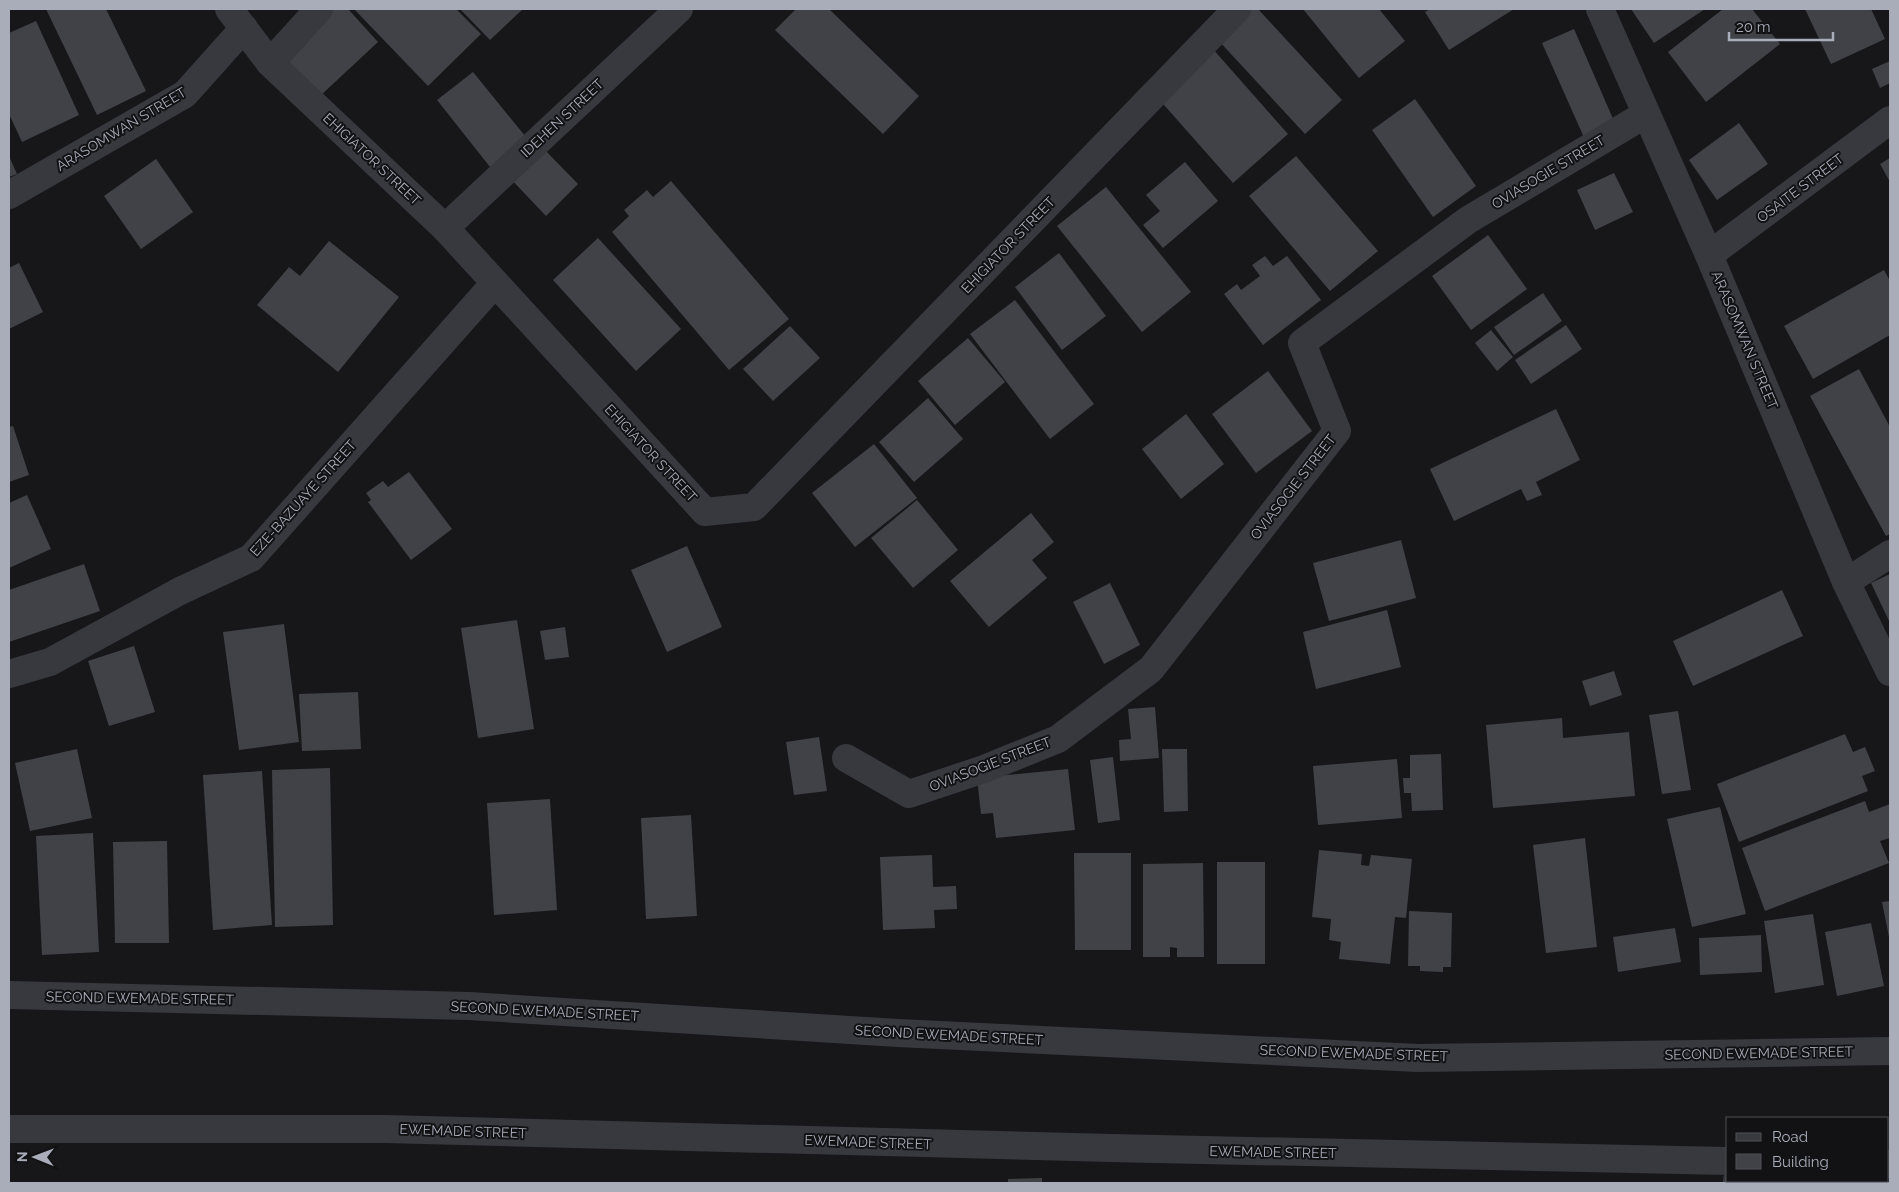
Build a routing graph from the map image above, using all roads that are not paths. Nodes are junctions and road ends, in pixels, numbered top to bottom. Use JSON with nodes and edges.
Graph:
{"nodes":[{"id":1,"x":319,"y":9,"type":"edge"},
{"id":2,"x":679,"y":9,"type":"edge"},
{"id":3,"x":1236,"y":9,"type":"edge"},
{"id":4,"x":1600,"y":9,"type":"edge"},
{"id":5,"x":236,"y":19,"type":"edge"},
{"id":6,"x":270,"y":63,"type":"junction"},
{"id":7,"x":1646,"y":114,"type":"junction"},
{"id":8,"x":1890,"y":120,"type":"edge"},
{"id":9,"x":9,"y":195,"type":"edge"},
{"id":10,"x":445,"y":228,"type":"junction"},
{"id":11,"x":1709,"y":255,"type":"junction"},
{"id":12,"x":495,"y":283,"type":"junction"},
{"id":13,"x":1890,"y":554,"type":"edge"},
{"id":14,"x":1846,"y":582,"type":"junction"},
{"id":15,"x":1890,"y":672,"type":"edge"},
{"id":16,"x":9,"y":674,"type":"edge"},
{"id":17,"x":846,"y":758,"type":"dead end"},
{"id":18,"x":9,"y":995,"type":"edge"},
{"id":19,"x":1890,"y":1052,"type":"edge"},
{"id":20,"x":9,"y":1129,"type":"edge"},
{"id":21,"x":1726,"y":1161,"type":"edge"}],
"edges":[{"from":1,"to":6,"type":"street"},
{"from":2,"to":10,"type":"street","name":"IDEHEN STREET"},
{"from":3,"to":12,"type":"street","name":"EHIGIATOR STREET"},
{"from":4,"to":7,"type":"street","name":"ARASOMWAN STREET"},
{"from":5,"to":6,"type":"street","name":"EHIGIATOR STREET"},
{"from":5,"to":9,"type":"street","name":"ARASOMWAN STREET"},
{"from":6,"to":10,"type":"street","name":"EHIGIATOR STREET"},
{"from":7,"to":11,"type":"street","name":"ARASOMWAN STREET"},
{"from":7,"to":17,"type":"street","name":"OVIASOGIE STREET"},
{"from":8,"to":11,"type":"street","name":"OSAITE STREET"},
{"from":10,"to":12,"type":"street","name":"EHIGIATOR STREET"},
{"from":11,"to":14,"type":"street","name":"ARASOMWAN STREET"},
{"from":12,"to":16,"type":"street","name":"EZE-BAZUAYE STREET"},
{"from":13,"to":14,"type":"street"},
{"from":14,"to":15,"type":"street","name":"ARASOMWAN STREET"},
{"from":18,"to":19,"type":"street","name":"SECOND EWEMADE STREET"},
{"from":20,"to":21,"type":"street","name":"EWEMADE STREET"}]}
